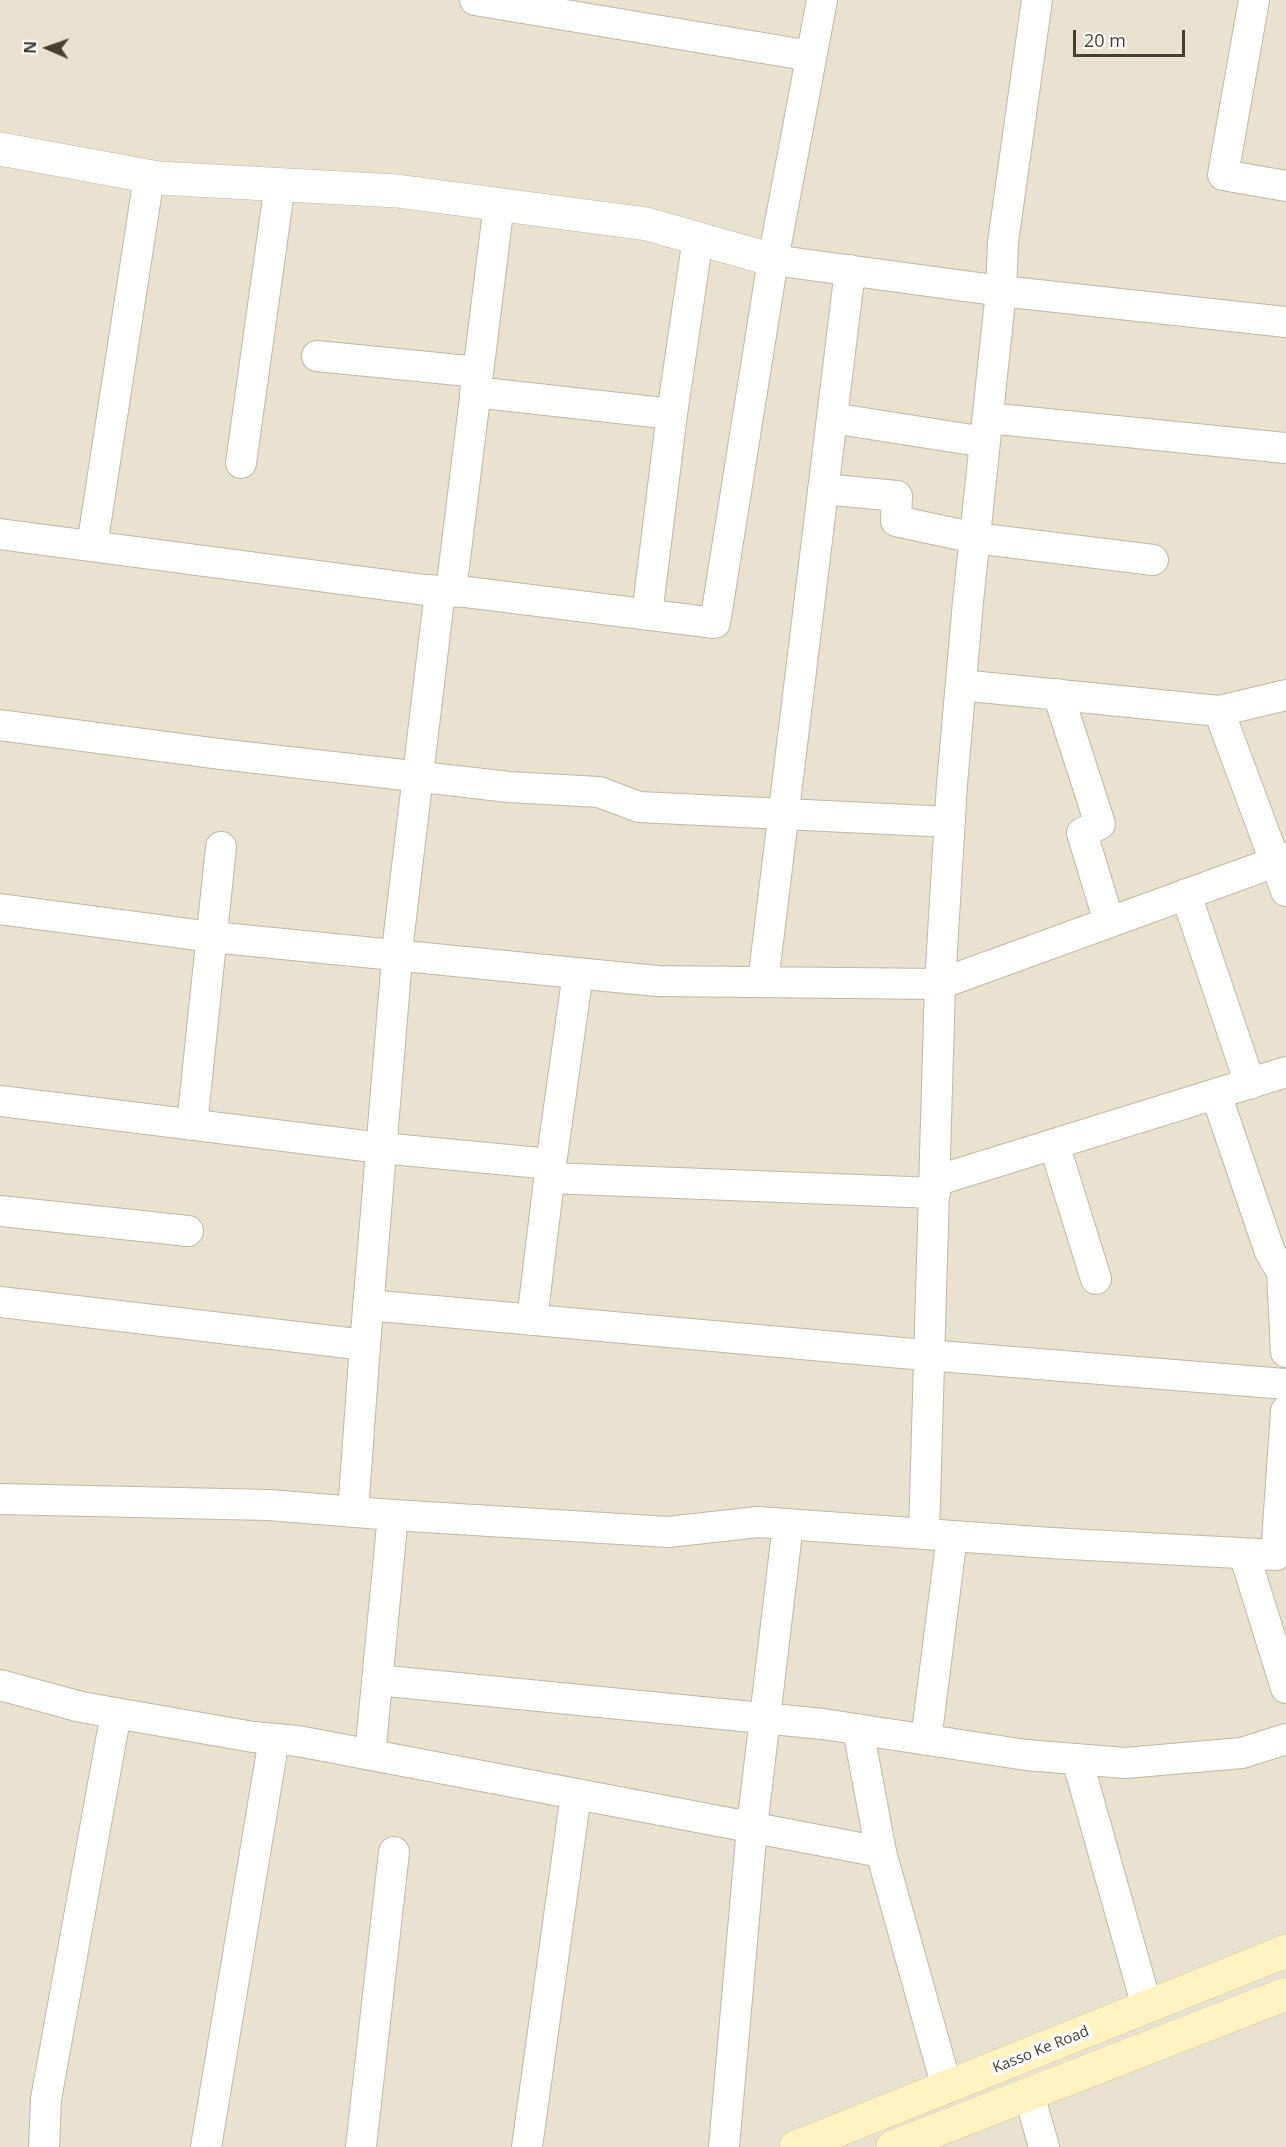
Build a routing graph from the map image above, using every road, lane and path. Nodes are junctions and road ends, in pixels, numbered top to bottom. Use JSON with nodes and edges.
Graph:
{"nodes":[{"id":1,"x":475,"y":0,"type":"edge"},
{"id":2,"x":822,"y":0,"type":"edge"},
{"id":3,"x":1037,"y":0,"type":"edge"},
{"id":4,"x":1254,"y":0,"type":"edge"},
{"id":5,"x":811,"y":57,"type":"junction"},
{"id":6,"x":0,"y":149,"type":"edge"},
{"id":7,"x":149,"y":177,"type":"junction"},
{"id":8,"x":280,"y":184,"type":"junction"},
{"id":9,"x":1286,"y":186,"type":"edge"},
{"id":10,"x":499,"y":204,"type":"junction"},
{"id":11,"x":698,"y":238,"type":"junction"},
{"id":12,"x":773,"y":260,"type":"junction"},
{"id":13,"x":850,"y":270,"type":"junction"},
{"id":14,"x":1001,"y":291,"type":"junction"},
{"id":15,"x":1286,"y":322,"type":"edge"},
{"id":16,"x":317,"y":356,"type":"dead end"},
{"id":17,"x":476,"y":382,"type":"junction"},
{"id":18,"x":672,"y":414,"type":"junction"},
{"id":19,"x":832,"y":418,"type":"junction"},
{"id":20,"x":986,"y":430,"type":"junction"},
{"id":21,"x":1286,"y":448,"type":"edge"},
{"id":22,"x":241,"y":463,"type":"dead end"},
{"id":23,"x":823,"y":489,"type":"junction"},
{"id":24,"x":0,"y":534,"type":"edge"},
{"id":25,"x":975,"y":538,"type":"junction"},
{"id":26,"x":93,"y":546,"type":"junction"},
{"id":27,"x":1153,"y":560,"type":"dead end"},
{"id":28,"x":445,"y":591,"type":"junction"},
{"id":29,"x":647,"y":615,"type":"junction"},
{"id":30,"x":961,"y":685,"type":"junction"},
{"id":31,"x":1058,"y":694,"type":"junction"},
{"id":32,"x":1286,"y":695,"type":"edge"},
{"id":33,"x":1219,"y":711,"type":"junction"},
{"id":34,"x":0,"y":725,"type":"edge"},
{"id":35,"x":418,"y":776,"type":"junction"},
{"id":36,"x":784,"y":814,"type":"junction"},
{"id":37,"x":950,"y":822,"type":"junction"},
{"id":38,"x":221,"y":847,"type":"dead end"},
{"id":39,"x":1281,"y":860,"type":"edge"},
{"id":40,"x":1286,"y":891,"type":"edge"},
{"id":41,"x":1186,"y":894,"type":"junction"},
{"id":42,"x":0,"y":909,"type":"edge"},
{"id":43,"x":1109,"y":922,"type":"junction"},
{"id":44,"x":212,"y":937,"type":"junction"},
{"id":45,"x":398,"y":954,"type":"junction"},
{"id":46,"x":578,"y":973,"type":"junction"},
{"id":47,"x":763,"y":982,"type":"junction"},
{"id":48,"x":940,"y":984,"type":"junction"},
{"id":49,"x":1286,"y":1072,"type":"edge"},
{"id":50,"x":1250,"y":1084,"type":"junction"},
{"id":51,"x":1216,"y":1094,"type":"junction"},
{"id":52,"x":0,"y":1101,"type":"edge"},
{"id":53,"x":192,"y":1125,"type":"junction"},
{"id":54,"x":1054,"y":1144,"type":"junction"},
{"id":55,"x":381,"y":1148,"type":"junction"},
{"id":56,"x":550,"y":1171,"type":"junction"},
{"id":57,"x":935,"y":1187,"type":"junction"},
{"id":58,"x":0,"y":1211,"type":"edge"},
{"id":59,"x":188,"y":1232,"type":"dead end"},
{"id":60,"x":1278,"y":1250,"type":"edge"},
{"id":61,"x":1096,"y":1279,"type":"dead end"},
{"id":62,"x":0,"y":1302,"type":"edge"},
{"id":63,"x":368,"y":1305,"type":"junction"},
{"id":64,"x":532,"y":1320,"type":"junction"},
{"id":65,"x":365,"y":1345,"type":"junction"},
{"id":66,"x":1286,"y":1352,"type":"edge"},
{"id":67,"x":930,"y":1355,"type":"junction"},
{"id":68,"x":1286,"y":1384,"type":"edge"},
{"id":69,"x":1286,"y":1411,"type":"edge"},
{"id":70,"x":0,"y":1498,"type":"edge"},
{"id":71,"x":353,"y":1512,"type":"junction"},
{"id":72,"x":393,"y":1515,"type":"junction"},
{"id":73,"x":788,"y":1524,"type":"junction"},
{"id":74,"x":938,"y":1534,"type":"junction"},
{"id":75,"x":1244,"y":1553,"type":"junction"},
{"id":76,"x":377,"y":1680,"type":"junction"},
{"id":77,"x":0,"y":1685,"type":"edge"},
{"id":78,"x":1286,"y":1688,"type":"edge"},
{"id":79,"x":116,"y":1713,"type":"junction"},
{"id":80,"x":765,"y":1718,"type":"junction"},
{"id":81,"x":858,"y":1730,"type":"junction"},
{"id":82,"x":274,"y":1739,"type":"junction"},
{"id":83,"x":1286,"y":1739,"type":"edge"},
{"id":84,"x":926,"y":1740,"type":"junction"},
{"id":85,"x":370,"y":1755,"type":"junction"},
{"id":86,"x":1077,"y":1759,"type":"junction"},
{"id":87,"x":576,"y":1794,"type":"junction"},
{"id":88,"x":752,"y":1827,"type":"junction"},
{"id":89,"x":394,"y":1852,"type":"dead end"},
{"id":90,"x":881,"y":1852,"type":"junction"},
{"id":91,"x":1286,"y":1951,"type":"edge"},
{"id":92,"x":1286,"y":1994,"type":"edge"},
{"id":93,"x":1147,"y":2007,"type":"junction"},
{"id":94,"x":947,"y":2088,"type":"junction"},
{"id":95,"x":1029,"y":2094,"type":"junction"},
{"id":96,"x":44,"y":2147,"type":"edge"},
{"id":97,"x":206,"y":2147,"type":"edge"},
{"id":98,"x":361,"y":2147,"type":"edge"},
{"id":99,"x":527,"y":2147,"type":"edge"},
{"id":100,"x":723,"y":2147,"type":"edge"},
{"id":101,"x":796,"y":2147,"type":"edge"},
{"id":102,"x":893,"y":2147,"type":"edge"},
{"id":103,"x":1044,"y":2147,"type":"edge"}],
"edges":[{"from":1,"to":5,"type":"street"},
{"from":2,"to":5,"type":"street"},
{"from":3,"to":14,"type":"street"},
{"from":4,"to":9,"type":"street"},
{"from":5,"to":12,"type":"street"},
{"from":6,"to":7,"type":"street"},
{"from":7,"to":8,"type":"street"},
{"from":7,"to":26,"type":"street"},
{"from":8,"to":10,"type":"street"},
{"from":8,"to":22,"type":"street"},
{"from":10,"to":11,"type":"street"},
{"from":10,"to":17,"type":"street"},
{"from":11,"to":12,"type":"street"},
{"from":11,"to":18,"type":"street"},
{"from":12,"to":13,"type":"street"},
{"from":12,"to":29,"type":"street"},
{"from":13,"to":14,"type":"street"},
{"from":13,"to":19,"type":"street"},
{"from":14,"to":15,"type":"street"},
{"from":14,"to":20,"type":"street"},
{"from":16,"to":17,"type":"street"},
{"from":17,"to":18,"type":"street"},
{"from":17,"to":28,"type":"street"},
{"from":18,"to":29,"type":"street"},
{"from":19,"to":20,"type":"street"},
{"from":19,"to":23,"type":"street"},
{"from":20,"to":21,"type":"street"},
{"from":20,"to":25,"type":"street"},
{"from":23,"to":25,"type":"street"},
{"from":23,"to":36,"type":"street"},
{"from":24,"to":26,"type":"street"},
{"from":25,"to":27,"type":"street"},
{"from":25,"to":30,"type":"street"},
{"from":26,"to":28,"type":"street"},
{"from":28,"to":29,"type":"street"},
{"from":28,"to":35,"type":"street"},
{"from":30,"to":31,"type":"street"},
{"from":30,"to":37,"type":"street"},
{"from":31,"to":33,"type":"street"},
{"from":31,"to":43,"type":"street"},
{"from":32,"to":33,"type":"street"},
{"from":33,"to":39,"type":"street"},
{"from":34,"to":35,"type":"street"},
{"from":35,"to":36,"type":"street"},
{"from":35,"to":45,"type":"street"},
{"from":36,"to":37,"type":"street"},
{"from":36,"to":47,"type":"street"},
{"from":37,"to":48,"type":"street"},
{"from":38,"to":44,"type":"street"},
{"from":39,"to":40,"type":"street"},
{"from":39,"to":41,"type":"street"},
{"from":41,"to":43,"type":"street"},
{"from":41,"to":50,"type":"street"},
{"from":42,"to":44,"type":"street"},
{"from":43,"to":48,"type":"street"},
{"from":44,"to":45,"type":"street"},
{"from":44,"to":53,"type":"street"},
{"from":45,"to":46,"type":"street"},
{"from":45,"to":55,"type":"street"},
{"from":46,"to":47,"type":"street"},
{"from":46,"to":56,"type":"street"},
{"from":47,"to":48,"type":"street"},
{"from":48,"to":57,"type":"street"},
{"from":49,"to":50,"type":"street"},
{"from":50,"to":51,"type":"street"},
{"from":51,"to":54,"type":"street"},
{"from":51,"to":60,"type":"street"},
{"from":52,"to":53,"type":"street"},
{"from":53,"to":55,"type":"street"},
{"from":54,"to":57,"type":"street"},
{"from":54,"to":61,"type":"street"},
{"from":55,"to":56,"type":"street"},
{"from":55,"to":63,"type":"street"},
{"from":56,"to":57,"type":"street"},
{"from":56,"to":64,"type":"street"},
{"from":57,"to":67,"type":"street"},
{"from":58,"to":59,"type":"street"},
{"from":60,"to":66,"type":"street"},
{"from":62,"to":65,"type":"street"},
{"from":63,"to":64,"type":"street"},
{"from":63,"to":65,"type":"street"},
{"from":64,"to":67,"type":"street"},
{"from":65,"to":71,"type":"street"},
{"from":67,"to":68,"type":"street"},
{"from":67,"to":74,"type":"street"},
{"from":69,"to":75,"type":"street"},
{"from":70,"to":71,"type":"street"},
{"from":71,"to":72,"type":"street"},
{"from":72,"to":73,"type":"street"},
{"from":72,"to":76,"type":"street"},
{"from":73,"to":74,"type":"street"},
{"from":73,"to":80,"type":"street"},
{"from":74,"to":75,"type":"street"},
{"from":74,"to":84,"type":"street"},
{"from":75,"to":78,"type":"street"},
{"from":76,"to":80,"type":"street"},
{"from":76,"to":85,"type":"street"},
{"from":77,"to":79,"type":"street"},
{"from":79,"to":82,"type":"street"},
{"from":79,"to":96,"type":"street"},
{"from":80,"to":81,"type":"street"},
{"from":80,"to":88,"type":"street"},
{"from":81,"to":84,"type":"street"},
{"from":81,"to":90,"type":"street"},
{"from":82,"to":85,"type":"street"},
{"from":82,"to":97,"type":"street"},
{"from":83,"to":86,"type":"street"},
{"from":84,"to":86,"type":"street"},
{"from":85,"to":87,"type":"street"},
{"from":86,"to":93,"type":"street"},
{"from":87,"to":88,"type":"street"},
{"from":87,"to":99,"type":"street"},
{"from":88,"to":90,"type":"street"},
{"from":88,"to":100,"type":"street"},
{"from":89,"to":98,"type":"street"},
{"from":90,"to":94,"type":"street"},
{"from":91,"to":93,"type":"main road","name":"Kasso Ke Road"},
{"from":92,"to":95,"type":"main road"},
{"from":93,"to":94,"type":"main road","name":"Kasso Ke Road"},
{"from":94,"to":101,"type":"main road","name":"Kasso Ke Road"},
{"from":95,"to":102,"type":"main road"},
{"from":95,"to":103,"type":"street"}]}
